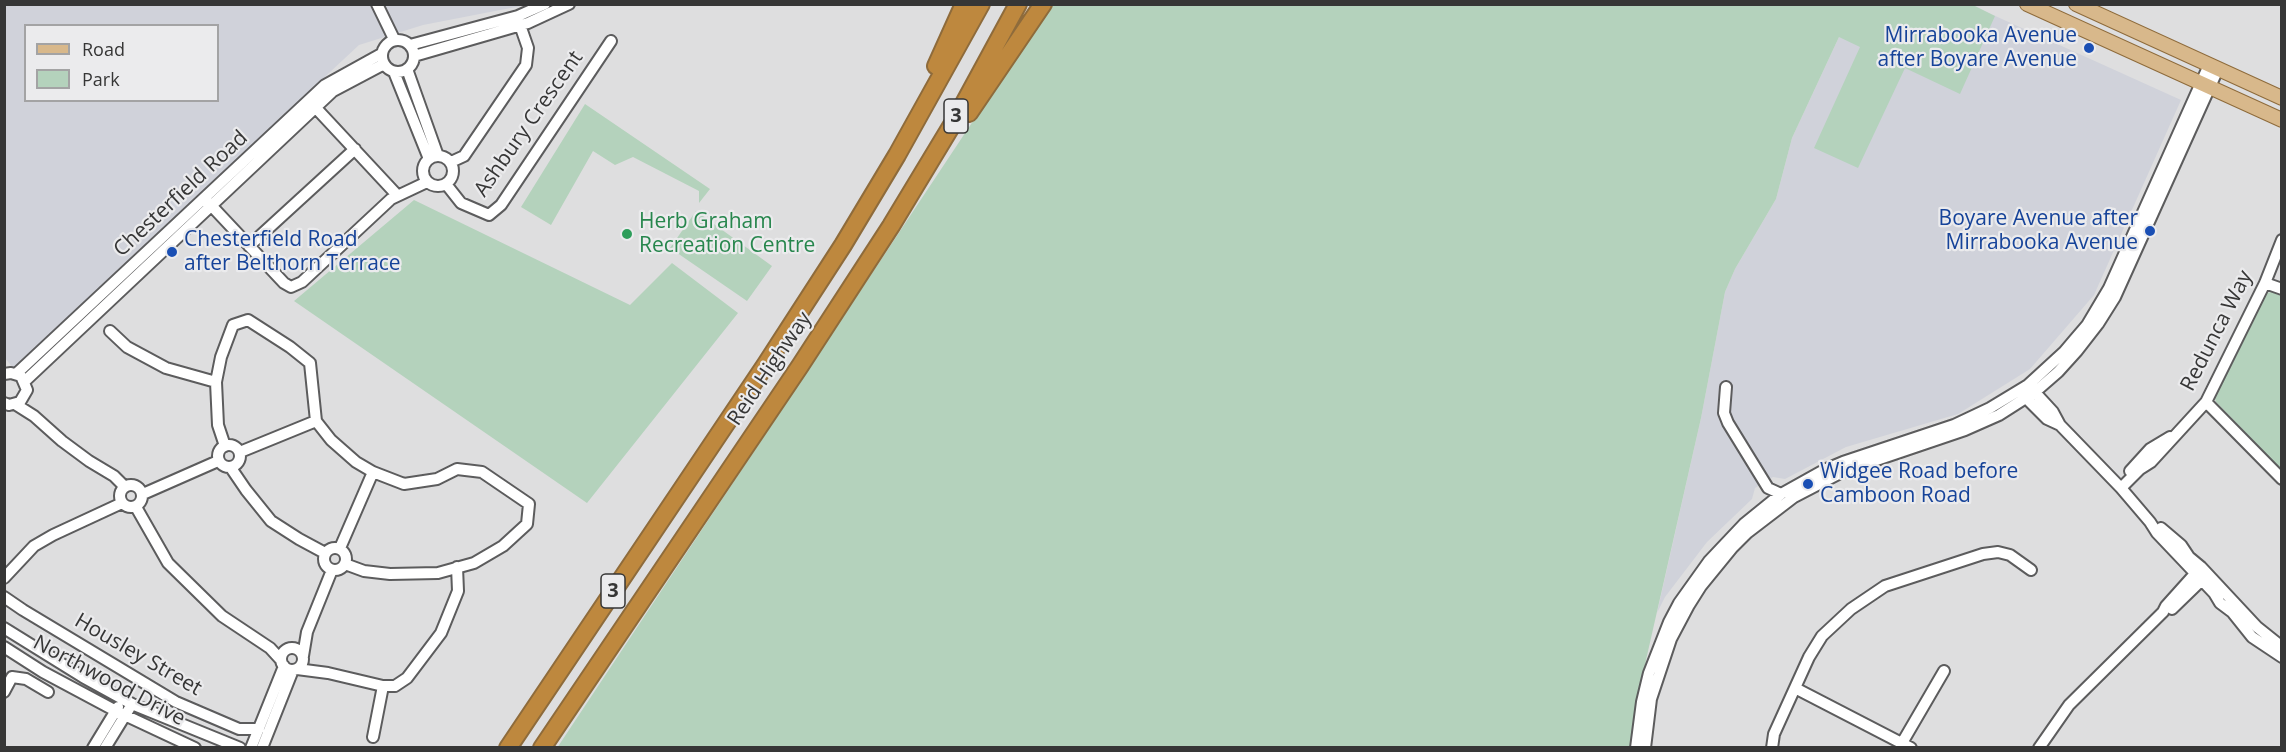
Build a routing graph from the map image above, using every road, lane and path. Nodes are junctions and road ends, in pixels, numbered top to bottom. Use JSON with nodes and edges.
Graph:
{"nodes":[{"id":1,"x":377,"y":4,"type":"edge"},
{"id":2,"x":545,"y":4,"type":"edge"},
{"id":3,"x":569,"y":4,"type":"edge"},
{"id":4,"x":964,"y":4,"type":"edge"},
{"id":5,"x":981,"y":4,"type":"edge"},
{"id":6,"x":1018,"y":4,"type":"edge"},
{"id":7,"x":1043,"y":4,"type":"edge"},
{"id":8,"x":2027,"y":4,"type":"edge"},
{"id":9,"x":2076,"y":4,"type":"edge"},
{"id":10,"x":520,"y":25,"type":"junction"},
{"id":11,"x":394,"y":39,"type":"junction"},
{"id":12,"x":454,"y":40,"type":"junction"},
{"id":13,"x":612,"y":41,"type":"dead end"},
{"id":14,"x":412,"y":50,"type":"junction"},
{"id":15,"x":382,"y":59,"type":"junction"},
{"id":16,"x":2213,"y":67,"type":"junction"},
{"id":17,"x":407,"y":69,"type":"junction"},
{"id":18,"x":394,"y":72,"type":"junction"},
{"id":19,"x":2205,"y":86,"type":"junction"},
{"id":20,"x":2282,"y":98,"type":"edge"},
{"id":21,"x":315,"y":107,"type":"junction"},
{"id":22,"x":2282,"y":120,"type":"edge"},
{"id":23,"x":268,"y":146,"type":"junction"},
{"id":24,"x":355,"y":149,"type":"junction"},
{"id":25,"x":897,"y":155,"type":"junction"},
{"id":26,"x":434,"y":157,"type":"junction"},
{"id":27,"x":451,"y":162,"type":"junction"},
{"id":28,"x":427,"y":182,"type":"junction"},
{"id":29,"x":446,"y":184,"type":"junction"},
{"id":30,"x":397,"y":195,"type":"junction"},
{"id":31,"x":208,"y":202,"type":"junction"},
{"id":32,"x":891,"y":226,"type":"junction"},
{"id":33,"x":2282,"y":240,"type":"edge"},
{"id":34,"x":249,"y":246,"type":"junction"},
{"id":35,"x":2265,"y":283,"type":"junction"},
{"id":36,"x":2282,"y":289,"type":"edge"},
{"id":37,"x":110,"y":331,"type":"dead end"},
{"id":38,"x":4,"y":374,"type":"edge"},
{"id":39,"x":20,"y":377,"type":"junction"},
{"id":40,"x":216,"y":382,"type":"junction"},
{"id":41,"x":1726,"y":387,"type":"dead end"},
{"id":42,"x":2027,"y":391,"type":"junction"},
{"id":43,"x":26,"y":395,"type":"junction"},
{"id":44,"x":2206,"y":402,"type":"junction"},
{"id":45,"x":7,"y":404,"type":"edge"},
{"id":46,"x":34,"y":416,"type":"junction"},
{"id":47,"x":316,"y":421,"type":"junction"},
{"id":48,"x":225,"y":446,"type":"junction"},
{"id":49,"x":240,"y":452,"type":"junction"},
{"id":50,"x":218,"y":461,"type":"junction"},
{"id":51,"x":231,"y":468,"type":"junction"},
{"id":52,"x":373,"y":472,"type":"junction"},
{"id":53,"x":2282,"y":479,"type":"edge"},
{"id":54,"x":2118,"y":485,"type":"junction"},
{"id":55,"x":125,"y":487,"type":"junction"},
{"id":56,"x":1768,"y":488,"type":"junction"},
{"id":57,"x":143,"y":494,"type":"junction"},
{"id":58,"x":1781,"y":494,"type":"junction"},
{"id":59,"x":122,"y":503,"type":"junction"},
{"id":60,"x":1768,"y":505,"type":"junction"},
{"id":61,"x":136,"y":507,"type":"junction"},
{"id":62,"x":340,"y":548,"type":"junction"},
{"id":63,"x":325,"y":553,"type":"junction"},
{"id":64,"x":345,"y":564,"type":"junction"},
{"id":65,"x":457,"y":567,"type":"junction"},
{"id":66,"x":332,"y":570,"type":"junction"},
{"id":67,"x":2031,"y":570,"type":"dead end"},
{"id":68,"x":2201,"y":574,"type":"junction"},
{"id":69,"x":4,"y":578,"type":"edge"},
{"id":70,"x":4,"y":597,"type":"edge"},
{"id":71,"x":4,"y":628,"type":"edge"},
{"id":72,"x":4,"y":647,"type":"edge"},
{"id":73,"x":2281,"y":652,"type":"edge"},
{"id":74,"x":293,"y":660,"type":"junction"},
{"id":75,"x":1944,"y":671,"type":"dead end"},
{"id":76,"x":383,"y":686,"type":"junction"},
{"id":77,"x":1795,"y":688,"type":"junction"},
{"id":78,"x":4,"y":692,"type":"edge"},
{"id":79,"x":48,"y":692,"type":"dead end"},
{"id":80,"x":127,"y":701,"type":"junction"},
{"id":81,"x":121,"y":713,"type":"junction"},
{"id":82,"x":259,"y":729,"type":"junction"},
{"id":83,"x":373,"y":736,"type":"dead end"},
{"id":84,"x":1907,"y":745,"type":"edge"},
{"id":85,"x":93,"y":747,"type":"edge"},
{"id":86,"x":105,"y":747,"type":"edge"},
{"id":87,"x":195,"y":747,"type":"edge"},
{"id":88,"x":240,"y":747,"type":"edge"},
{"id":89,"x":251,"y":747,"type":"edge"},
{"id":90,"x":262,"y":747,"type":"edge"},
{"id":91,"x":508,"y":747,"type":"edge"},
{"id":92,"x":542,"y":747,"type":"edge"},
{"id":93,"x":1636,"y":747,"type":"edge"},
{"id":94,"x":1645,"y":747,"type":"edge"},
{"id":95,"x":1772,"y":747,"type":"edge"},
{"id":96,"x":2039,"y":747,"type":"edge"}],
"edges":[{"from":1,"to":11,"type":"street"},
{"from":2,"to":12,"type":"street"},
{"from":3,"to":10,"type":"street"},
{"from":4,"to":25,"type":"highway"},
{"from":5,"to":25,"type":"highway","name":"Reid Highway","number":"3"},
{"from":6,"to":32,"type":"highway","name":"Reid Highway","number":"3"},
{"from":7,"to":32,"type":"highway"},
{"from":8,"to":19,"type":"main road"},
{"from":9,"to":16,"type":"main road"},
{"from":10,"to":12,"type":"street"},
{"from":10,"to":27,"type":"street"},
{"from":11,"to":14,"type":"street"},
{"from":11,"to":15,"type":"street"},
{"from":12,"to":14,"type":"street"},
{"from":13,"to":29,"type":"street","name":"Ashbury Crescent"},
{"from":14,"to":17,"type":"street"},
{"from":15,"to":18,"type":"street"},
{"from":15,"to":21,"type":"street","name":"Chesterfield Road"},
{"from":15,"to":23,"type":"street","name":"Chesterfield Road"},
{"from":16,"to":19,"type":"street"},
{"from":16,"to":20,"type":"main road"},
{"from":17,"to":18,"type":"street"},
{"from":17,"to":26,"type":"street"},
{"from":18,"to":26,"type":"street"},
{"from":19,"to":22,"type":"main road"},
{"from":19,"to":42,"type":"street"},
{"from":21,"to":23,"type":"street","name":"Chesterfield Road"},
{"from":21,"to":24,"type":"street"},
{"from":23,"to":31,"type":"street","name":"Chesterfield Road"},
{"from":24,"to":30,"type":"street"},
{"from":24,"to":34,"type":"street"},
{"from":25,"to":91,"type":"highway","name":"Reid Highway","number":"3"},
{"from":26,"to":27,"type":"street"},
{"from":26,"to":28,"type":"street"},
{"from":27,"to":29,"type":"street"},
{"from":28,"to":29,"type":"street"},
{"from":28,"to":30,"type":"street"},
{"from":30,"to":34,"type":"street"},
{"from":31,"to":34,"type":"street"},
{"from":31,"to":39,"type":"street","name":"Chesterfield Road"},
{"from":32,"to":92,"type":"highway","name":"Reid Highway","number":"3"},
{"from":33,"to":35,"type":"street","name":"Redunca Way"},
{"from":35,"to":36,"type":"street"},
{"from":35,"to":44,"type":"street","name":"Redunca Way"},
{"from":37,"to":40,"type":"street"},
{"from":38,"to":39,"type":"street"},
{"from":39,"to":43,"type":"street"},
{"from":40,"to":47,"type":"street"},
{"from":40,"to":48,"type":"street"},
{"from":41,"to":56,"type":"street"},
{"from":42,"to":54,"type":"street"},
{"from":42,"to":58,"type":"street"},
{"from":42,"to":94,"type":"street"},
{"from":43,"to":45,"type":"street"},
{"from":43,"to":46,"type":"street"},
{"from":44,"to":53,"type":"street"},
{"from":44,"to":54,"type":"street","name":"Redunca Way"},
{"from":45,"to":46,"type":"street"},
{"from":46,"to":55,"type":"street"},
{"from":47,"to":49,"type":"street"},
{"from":47,"to":52,"type":"street"},
{"from":48,"to":49,"type":"street"},
{"from":48,"to":50,"type":"street"},
{"from":49,"to":51,"type":"street"},
{"from":50,"to":51,"type":"street"},
{"from":50,"to":57,"type":"street"},
{"from":51,"to":63,"type":"street"},
{"from":52,"to":62,"type":"street"},
{"from":52,"to":65,"type":"street"},
{"from":54,"to":68,"type":"street"},
{"from":55,"to":57,"type":"street"},
{"from":55,"to":59,"type":"street"},
{"from":56,"to":58,"type":"street"},
{"from":56,"to":60,"type":"street"},
{"from":57,"to":61,"type":"street"},
{"from":58,"to":60,"type":"street"},
{"from":59,"to":61,"type":"street"},
{"from":59,"to":69,"type":"street"},
{"from":60,"to":93,"type":"street"},
{"from":61,"to":74,"type":"street"},
{"from":62,"to":63,"type":"street"},
{"from":62,"to":64,"type":"street"},
{"from":63,"to":66,"type":"street"},
{"from":64,"to":65,"type":"street"},
{"from":64,"to":66,"type":"street"},
{"from":65,"to":76,"type":"street"},
{"from":66,"to":74,"type":"street"},
{"from":67,"to":77,"type":"street"},
{"from":68,"to":73,"type":"street"},
{"from":68,"to":96,"type":"street"},
{"from":70,"to":82,"type":"street","name":"Housley Street"},
{"from":71,"to":80,"type":"street","name":"Northwood Drive"},
{"from":72,"to":81,"type":"street","name":"Northwood Drive"},
{"from":74,"to":76,"type":"street"},
{"from":74,"to":82,"type":"street"},
{"from":74,"to":90,"type":"street"},
{"from":75,"to":84,"type":"street"},
{"from":76,"to":83,"type":"street"},
{"from":77,"to":84,"type":"street"},
{"from":77,"to":95,"type":"street"},
{"from":78,"to":79,"type":"street"},
{"from":80,"to":81,"type":"street"},
{"from":80,"to":88,"type":"street","name":"Northwood Drive"},
{"from":81,"to":85,"type":"street"},
{"from":81,"to":86,"type":"street"},
{"from":81,"to":87,"type":"street","name":"Northwood Drive"},
{"from":82,"to":89,"type":"street"}]}
